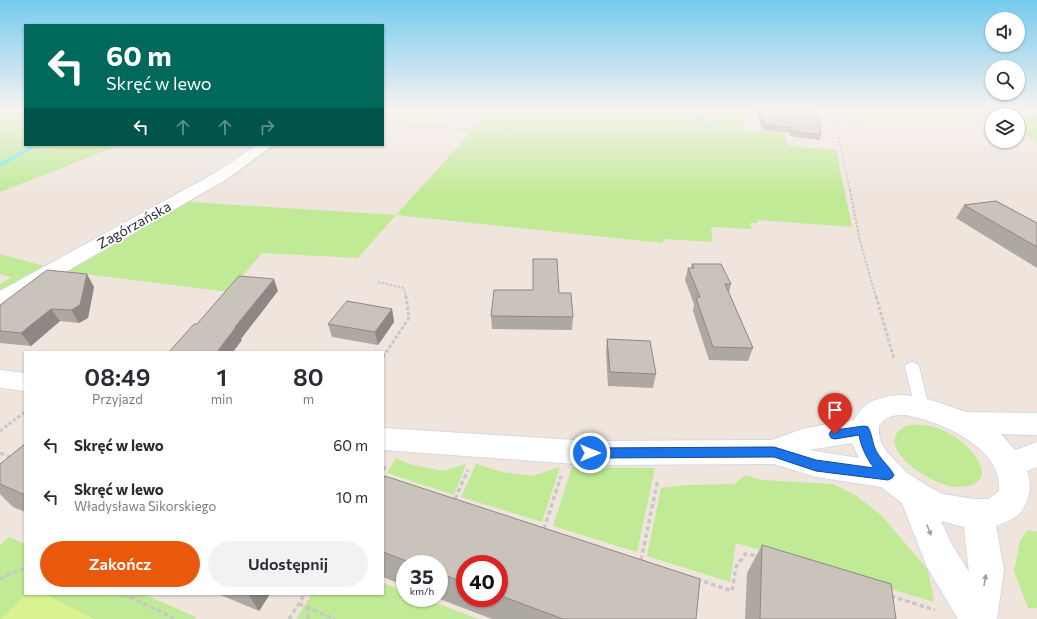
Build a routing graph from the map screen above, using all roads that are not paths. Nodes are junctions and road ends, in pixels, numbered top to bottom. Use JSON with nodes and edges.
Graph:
{"nodes":[{"id":1,"x":265,"y":146,"type":"edge"},
{"id":2,"x":0,"y":300,"type":"edge"},
{"id":3,"x":914,"y":373,"type":"road end"},
{"id":4,"x":0,"y":379,"type":"edge"},
{"id":5,"x":24,"y":382,"type":"edge"},
{"id":6,"x":922,"y":407,"type":"junction"},
{"id":7,"x":964,"y":423,"type":"junction"},
{"id":8,"x":1037,"y":424,"type":"edge"},
{"id":9,"x":864,"y":430,"type":"junction"},
{"id":10,"x":384,"y":439,"type":"edge"},
{"id":11,"x":774,"y":452,"type":"junction"},
{"id":12,"x":1037,"y":454,"type":"edge"},
{"id":13,"x":1009,"y":465,"type":"junction"},
{"id":14,"x":888,"y":475,"type":"junction"},
{"id":15,"x":914,"y":494,"type":"junction"},
{"id":16,"x":978,"y":513,"type":"junction"},
{"id":17,"x":979,"y":619,"type":"edge"}],
"edges":[{"from":1,"to":2,"type":"street","name":"Zagórzańska"},
{"from":3,"to":6,"type":"lane"},
{"from":4,"to":5,"type":"street"},
{"from":6,"to":7,"type":"street"},
{"from":6,"to":9,"type":"street"},
{"from":7,"to":8,"type":"street"},
{"from":7,"to":13,"type":"street"},
{"from":9,"to":11,"type":"street"},
{"from":9,"to":14,"type":"street"},
{"from":10,"to":11,"type":"street"},
{"from":11,"to":14,"type":"street"},
{"from":12,"to":13,"type":"street"},
{"from":13,"to":16,"type":"street"},
{"from":14,"to":15,"type":"street"},
{"from":15,"to":16,"type":"street"},
{"from":15,"to":17,"type":"street","one_way":true},
{"from":17,"to":16,"type":"street","one_way":true}]}
